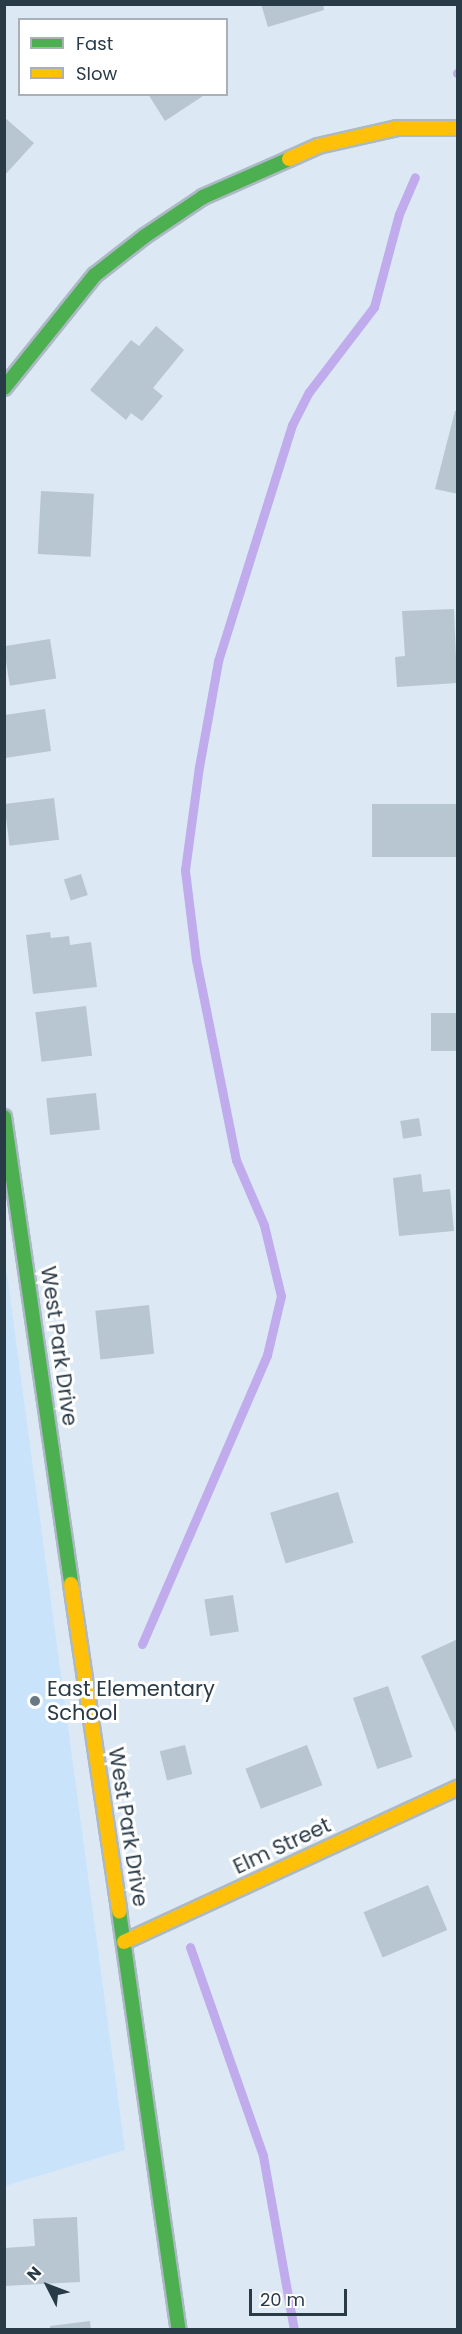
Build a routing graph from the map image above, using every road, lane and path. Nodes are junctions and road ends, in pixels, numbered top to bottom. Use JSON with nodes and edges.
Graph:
{"nodes":[{"id":1,"x":458,"y":128,"type":"edge"},
{"id":2,"x":4,"y":388,"type":"edge"},
{"id":3,"x":4,"y":1117,"type":"edge"},
{"id":4,"x":458,"y":1788,"type":"edge"},
{"id":5,"x":124,"y":1942,"type":"junction"},
{"id":6,"x":179,"y":2330,"type":"edge"}],
"edges":[{"from":1,"to":2,"type":"street"},
{"from":3,"to":5,"type":"street","name":"West Park Drive"},
{"from":4,"to":5,"type":"street","name":"Elm Street"},
{"from":5,"to":6,"type":"street","name":"West Park Drive"}]}
